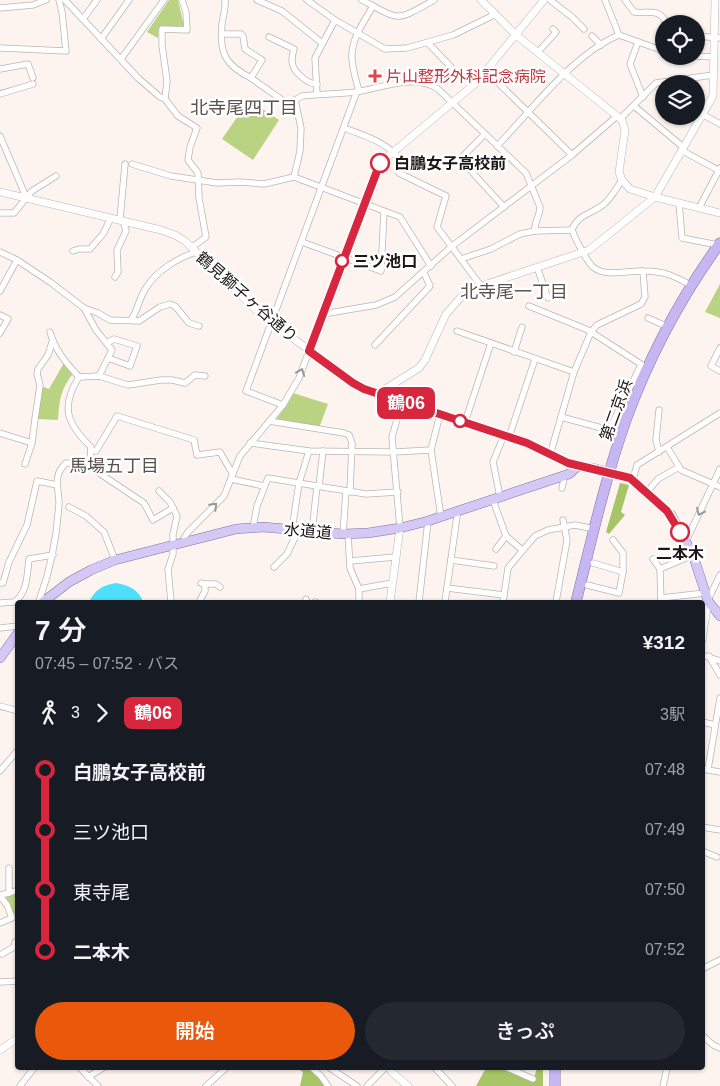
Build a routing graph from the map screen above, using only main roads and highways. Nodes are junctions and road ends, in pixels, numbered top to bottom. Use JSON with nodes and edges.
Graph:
{"nodes":[{"id":1,"x":719,"y":247,"type":"edge"},
{"id":2,"x":578,"y":466,"type":"joint"},
{"id":3,"x":44,"y":600,"type":"edge"},
{"id":4,"x":577,"y":600,"type":"edge"},
{"id":5,"x":583,"y":600,"type":"edge"},
{"id":6,"x":720,"y":616,"type":"edge"},
{"id":7,"x":15,"y":636,"type":"edge"},
{"id":8,"x":0,"y":658,"type":"edge"},
{"id":9,"x":548,"y":1070,"type":"edge"},
{"id":10,"x":555,"y":1070,"type":"edge"},
{"id":11,"x":549,"y":1086,"type":"edge"},
{"id":12,"x":556,"y":1086,"type":"edge"}],
"edges":[{"from":1,"to":4,"type":"highway","name":"第二京浜"},
{"from":1,"to":5,"type":"highway","name":"第二京浜"},
{"from":2,"to":3,"type":"main road","name":"水道道"},
{"from":2,"to":6,"type":"main road","name":"鶴見獅子ヶ谷通り","bridge":true},
{"from":7,"to":8,"type":"main road"},
{"from":9,"to":11,"type":"highway"},
{"from":10,"to":12,"type":"highway"}]}
